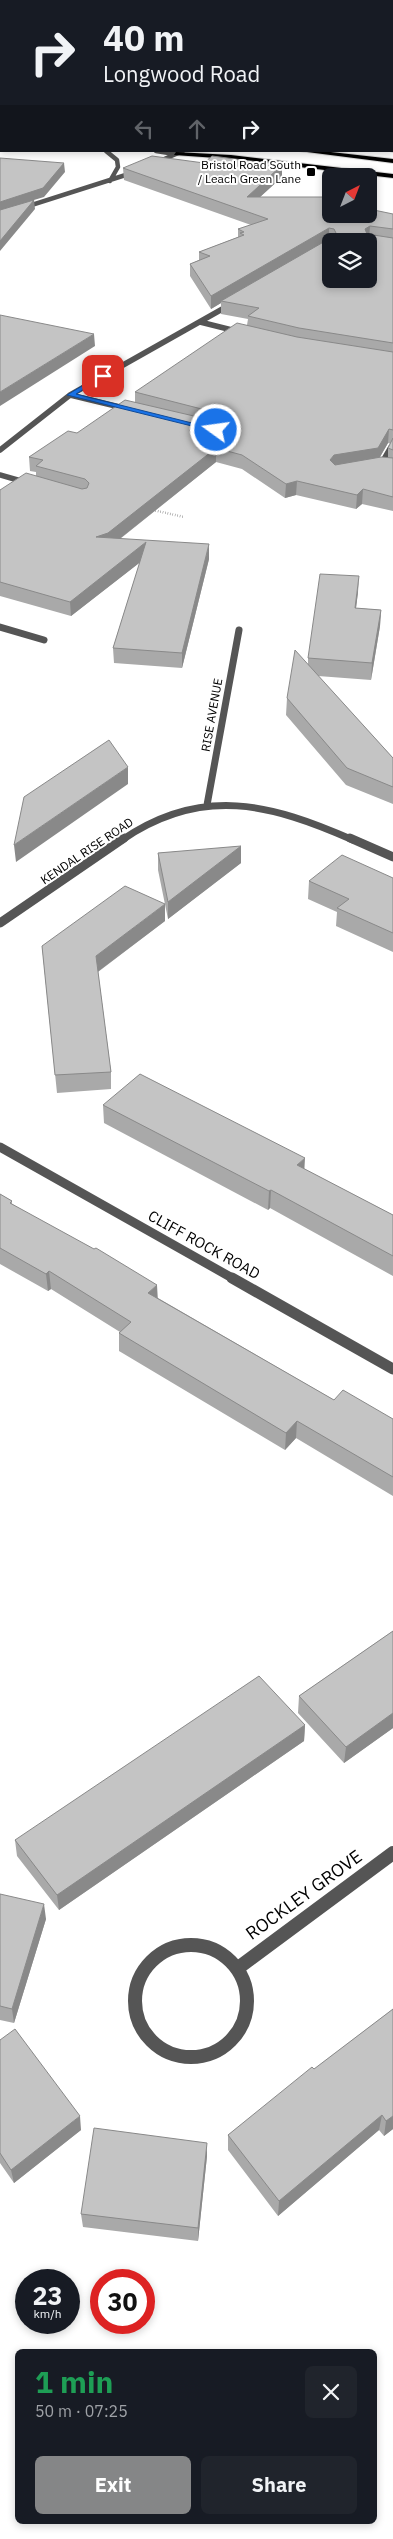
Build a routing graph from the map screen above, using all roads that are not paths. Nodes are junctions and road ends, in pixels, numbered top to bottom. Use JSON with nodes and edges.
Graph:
{"nodes":[{"id":1,"x":107,"y":152,"type":"edge"},
{"id":2,"x":178,"y":152,"type":"edge"},
{"id":3,"x":311,"y":152,"type":"edge"},
{"id":4,"x":393,"y":161,"type":"edge"},
{"id":5,"x":148,"y":167,"type":"edge"},
{"id":6,"x":140,"y":170,"type":"edge"},
{"id":7,"x":393,"y":176,"type":"edge"},
{"id":8,"x":110,"y":181,"type":"junction"},
{"id":9,"x":0,"y":215,"type":"edge"},
{"id":10,"x":240,"y":299,"type":"edge"},
{"id":11,"x":200,"y":322,"type":"junction"},
{"id":12,"x":244,"y":333,"type":"edge"},
{"id":13,"x":70,"y":395,"type":"junction"},
{"id":14,"x":138,"y":411,"type":"edge"},
{"id":15,"x":391,"y":446,"type":"edge"},
{"id":16,"x":0,"y":450,"type":"edge"},
{"id":17,"x":371,"y":468,"type":"edge"},
{"id":18,"x":0,"y":475,"type":"edge"},
{"id":19,"x":38,"y":485,"type":"edge"},
{"id":20,"x":0,"y":627,"type":"edge"},
{"id":21,"x":239,"y":630,"type":"dead end"},
{"id":22,"x":44,"y":640,"type":"dead end"},
{"id":23,"x":207,"y":805,"type":"junction"},
{"id":24,"x":393,"y":857,"type":"edge"},
{"id":25,"x":0,"y":923,"type":"edge"},
{"id":26,"x":0,"y":1147,"type":"edge"},
{"id":27,"x":393,"y":1369,"type":"edge"},
{"id":28,"x":393,"y":1853,"type":"edge"},
{"id":29,"x":238,"y":1968,"type":"junction"}],
"edges":[{"from":1,"to":8,"type":"street"},
{"from":2,"to":5,"type":"street"},
{"from":2,"to":7,"type":"highway"},
{"from":3,"to":4,"type":"highway"},
{"from":6,"to":8,"type":"street"},
{"from":8,"to":9,"type":"street"},
{"from":10,"to":11,"type":"street"},
{"from":11,"to":12,"type":"street"},
{"from":11,"to":13,"type":"street"},
{"from":13,"to":14,"type":"street"},
{"from":13,"to":16,"type":"street"},
{"from":15,"to":17,"type":"street"},
{"from":18,"to":19,"type":"street"},
{"from":20,"to":22,"type":"street"},
{"from":21,"to":23,"type":"street","name":"RISE AVENUE"},
{"from":23,"to":24,"type":"street","name":"KENDAL RISE ROAD"},
{"from":23,"to":25,"type":"street","name":"KENDAL RISE ROAD"},
{"from":26,"to":27,"type":"street","name":"CLIFF ROCK ROAD"},
{"from":28,"to":29,"type":"street","name":"ROCKLEY GROVE"},
{"from":29,"to":29,"type":"street"}]}
